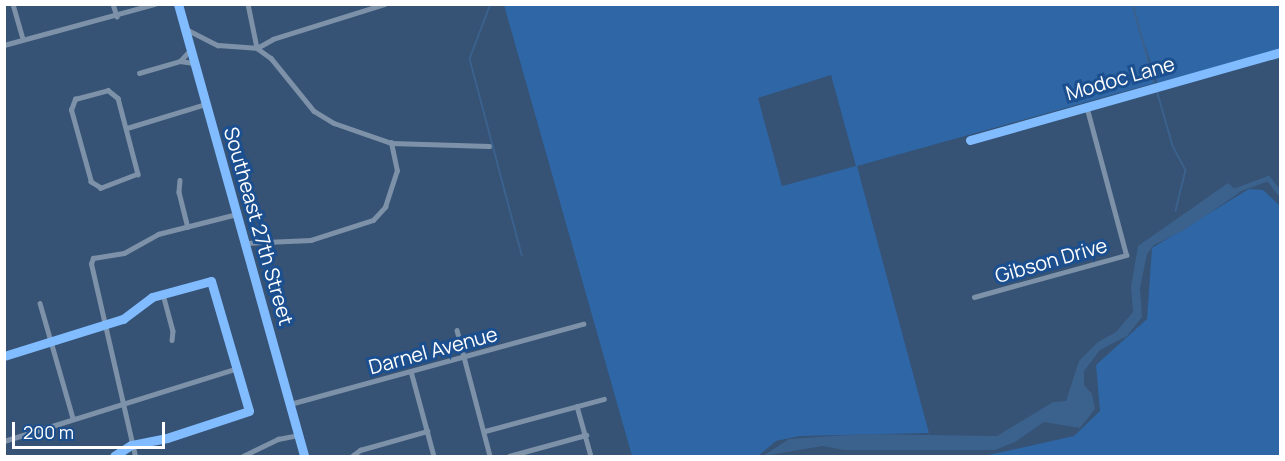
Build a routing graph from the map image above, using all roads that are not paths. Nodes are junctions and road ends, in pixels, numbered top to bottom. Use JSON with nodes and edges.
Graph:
{"nodes":[{"id":1,"x":13,"y":4,"type":"edge"},
{"id":2,"x":113,"y":4,"type":"edge"},
{"id":3,"x":155,"y":4,"type":"edge"},
{"id":4,"x":178,"y":4,"type":"edge"},
{"id":5,"x":248,"y":4,"type":"edge"},
{"id":6,"x":385,"y":4,"type":"edge"},
{"id":7,"x":117,"y":16,"type":"junction"},
{"id":8,"x":184,"y":28,"type":"junction"},
{"id":9,"x":23,"y":39,"type":"junction"},
{"id":10,"x":4,"y":45,"type":"edge"},
{"id":11,"x":257,"y":48,"type":"junction"},
{"id":12,"x":191,"y":49,"type":"junction"},
{"id":13,"x":1281,"y":52,"type":"edge"},
{"id":14,"x":180,"y":62,"type":"junction"},
{"id":15,"x":195,"y":63,"type":"junction"},
{"id":16,"x":139,"y":73,"type":"dead end"},
{"id":17,"x":206,"y":104,"type":"junction"},
{"id":18,"x":1086,"y":106,"type":"junction"},
{"id":19,"x":127,"y":128,"type":"junction"},
{"id":20,"x":970,"y":140,"type":"dead end"},
{"id":21,"x":391,"y":143,"type":"junction"},
{"id":22,"x":489,"y":146,"type":"dead end"},
{"id":23,"x":180,"y":180,"type":"dead end"},
{"id":24,"x":237,"y":214,"type":"junction"},
{"id":25,"x":188,"y":227,"type":"junction"},
{"id":26,"x":245,"y":243,"type":"junction"},
{"id":27,"x":163,"y":294,"type":"junction"},
{"id":28,"x":974,"y":297,"type":"dead end"},
{"id":29,"x":40,"y":303,"type":"dead end"},
{"id":30,"x":106,"y":324,"type":"junction"},
{"id":31,"x":583,"y":324,"type":"dead end"},
{"id":32,"x":457,"y":330,"type":"dead end"},
{"id":33,"x":172,"y":340,"type":"dead end"},
{"id":34,"x":51,"y":342,"type":"junction"},
{"id":35,"x":4,"y":356,"type":"edge"},
{"id":36,"x":464,"y":357,"type":"junction"},
{"id":37,"x":238,"y":368,"type":"junction"},
{"id":38,"x":411,"y":371,"type":"junction"},
{"id":39,"x":604,"y":399,"type":"dead end"},
{"id":40,"x":121,"y":402,"type":"junction"},
{"id":41,"x":290,"y":404,"type":"junction"},
{"id":42,"x":577,"y":406,"type":"junction"},
{"id":43,"x":73,"y":418,"type":"junction"},
{"id":44,"x":427,"y":431,"type":"junction"},
{"id":45,"x":485,"y":431,"type":"junction"},
{"id":46,"x":298,"y":435,"type":"junction"},
{"id":47,"x":586,"y":435,"type":"junction"},
{"id":48,"x":4,"y":441,"type":"edge"},
{"id":49,"x":132,"y":445,"type":"junction"},
{"id":50,"x":114,"y":456,"type":"edge"},
{"id":51,"x":135,"y":456,"type":"edge"},
{"id":52,"x":243,"y":456,"type":"edge"},
{"id":53,"x":304,"y":456,"type":"edge"},
{"id":54,"x":352,"y":456,"type":"edge"},
{"id":55,"x":434,"y":456,"type":"edge"},
{"id":56,"x":490,"y":456,"type":"edge"},
{"id":57,"x":509,"y":456,"type":"edge"},
{"id":58,"x":591,"y":456,"type":"edge"}],
"edges":[{"from":1,"to":9,"type":"street"},
{"from":2,"to":7,"type":"street"},
{"from":3,"to":7,"type":"street"},
{"from":4,"to":8,"type":"main road","name":"Southeast 27th Street"},
{"from":5,"to":11,"type":"street"},
{"from":6,"to":11,"type":"street"},
{"from":7,"to":9,"type":"street"},
{"from":8,"to":11,"type":"street"},
{"from":8,"to":12,"type":"main road","name":"Southeast 27th Street"},
{"from":9,"to":10,"type":"street"},
{"from":11,"to":21,"type":"street"},
{"from":12,"to":14,"type":"street"},
{"from":12,"to":15,"type":"main road","name":"Southeast 27th Street"},
{"from":13,"to":18,"type":"street","name":"Modoc Lane"},
{"from":14,"to":15,"type":"street"},
{"from":14,"to":16,"type":"street"},
{"from":15,"to":17,"type":"main road","name":"Southeast 27th Street"},
{"from":17,"to":19,"type":"street"},
{"from":17,"to":24,"type":"main road","name":"Southeast 27th Street"},
{"from":18,"to":20,"type":"street","name":"Modoc Lane"},
{"from":18,"to":28,"type":"street","name":"Gibson Drive"},
{"from":19,"to":19,"type":"street"},
{"from":21,"to":22,"type":"street"},
{"from":21,"to":26,"type":"street"},
{"from":23,"to":25,"type":"street"},
{"from":24,"to":25,"type":"street"},
{"from":24,"to":26,"type":"main road","name":"Southeast 27th Street"},
{"from":25,"to":30,"type":"street"},
{"from":26,"to":41,"type":"main road","name":"Southeast 27th Street"},
{"from":27,"to":30,"type":"street"},
{"from":27,"to":33,"type":"street"},
{"from":27,"to":37,"type":"street"},
{"from":29,"to":34,"type":"street"},
{"from":30,"to":34,"type":"street"},
{"from":30,"to":40,"type":"street"},
{"from":31,"to":36,"type":"street","name":"Darnel Avenue"},
{"from":32,"to":36,"type":"street"},
{"from":34,"to":35,"type":"street"},
{"from":34,"to":43,"type":"street"},
{"from":36,"to":38,"type":"street","name":"Darnel Avenue"},
{"from":36,"to":45,"type":"street"},
{"from":37,"to":40,"type":"street"},
{"from":37,"to":49,"type":"street"},
{"from":38,"to":41,"type":"street","name":"Darnel Avenue"},
{"from":38,"to":44,"type":"street"},
{"from":39,"to":42,"type":"street"},
{"from":40,"to":43,"type":"street"},
{"from":40,"to":49,"type":"street"},
{"from":41,"to":46,"type":"main road","name":"Southeast 27th Street"},
{"from":42,"to":45,"type":"street"},
{"from":42,"to":47,"type":"street"},
{"from":43,"to":48,"type":"street"},
{"from":44,"to":54,"type":"street"},
{"from":44,"to":55,"type":"street"},
{"from":45,"to":56,"type":"street"},
{"from":46,"to":52,"type":"street"},
{"from":46,"to":53,"type":"main road","name":"Southeast 27th Street"},
{"from":47,"to":57,"type":"street"},
{"from":47,"to":58,"type":"street"},
{"from":49,"to":50,"type":"street"},
{"from":49,"to":51,"type":"street"}]}
